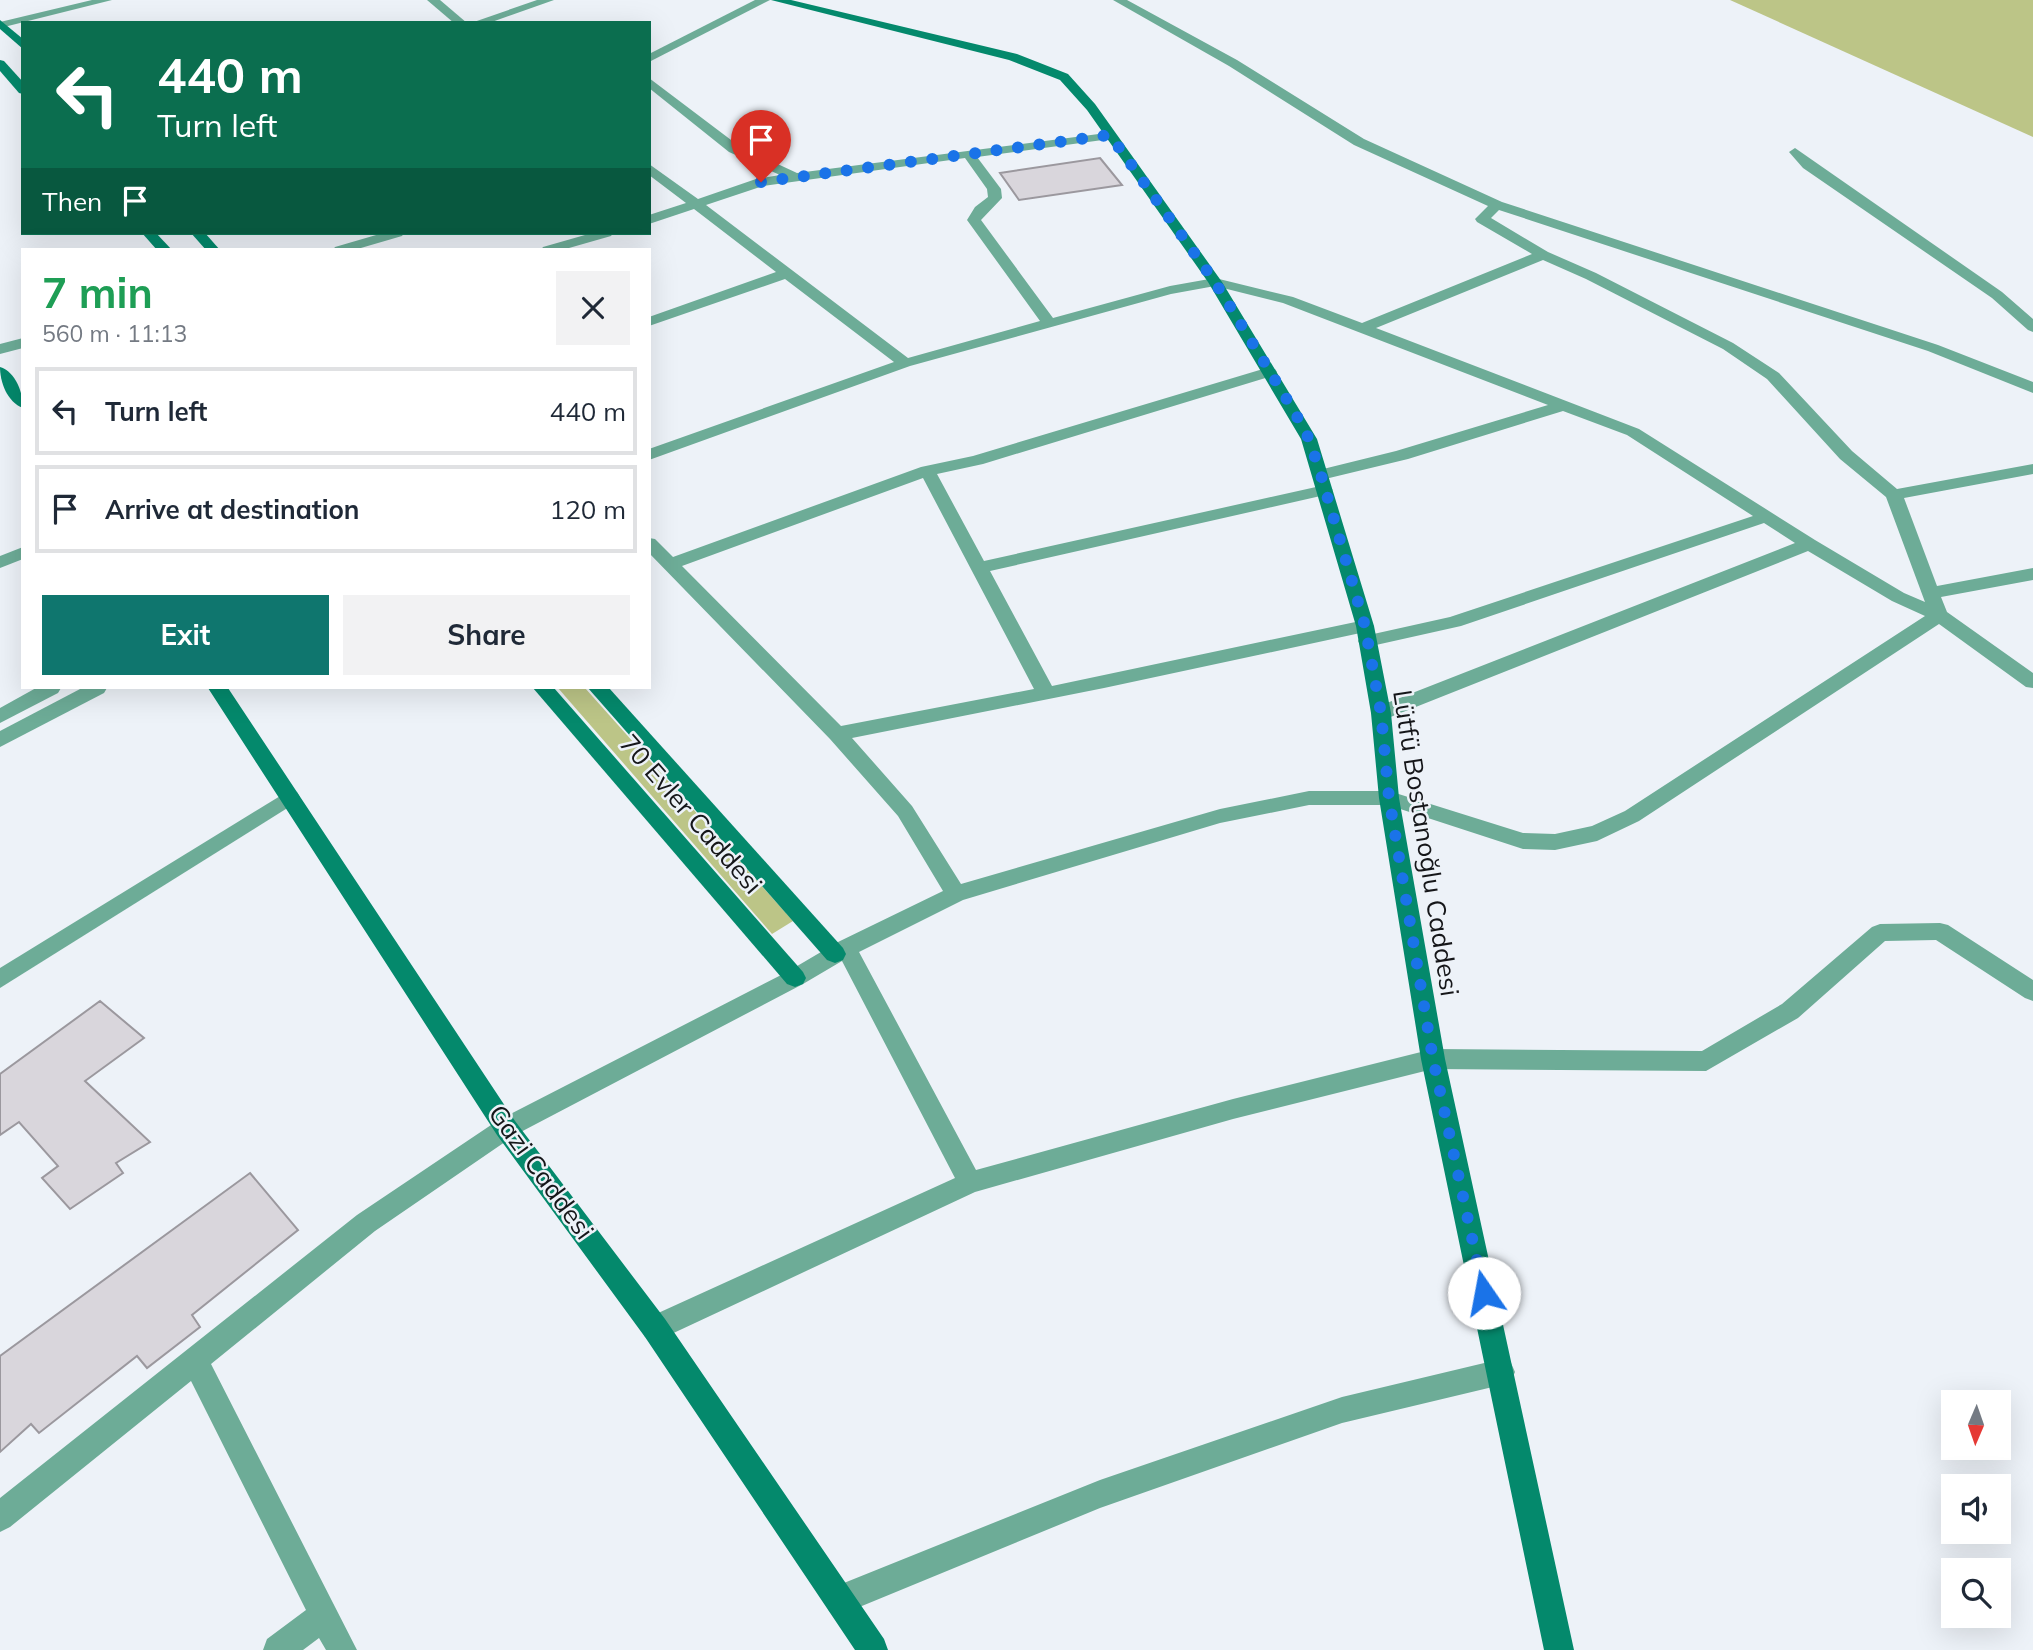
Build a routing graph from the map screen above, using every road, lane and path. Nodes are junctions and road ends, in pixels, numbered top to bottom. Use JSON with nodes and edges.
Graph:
{"nodes":[{"id":1,"x":106,"y":0,"type":"edge"},
{"id":2,"x":433,"y":0,"type":"edge"},
{"id":3,"x":548,"y":0,"type":"edge"},
{"id":4,"x":764,"y":0,"type":"edge"},
{"id":5,"x":777,"y":0,"type":"edge"},
{"id":6,"x":1119,"y":0,"type":"edge"},
{"id":7,"x":459,"y":21,"type":"edge"},
{"id":8,"x":484,"y":21,"type":"edge"},
{"id":9,"x":1,"y":24,"type":"edge"},
{"id":10,"x":21,"y":44,"type":"edge"},
{"id":11,"x":651,"y":58,"type":"edge"},
{"id":12,"x":0,"y":64,"type":"edge"},
{"id":13,"x":651,"y":84,"type":"edge"},
{"id":14,"x":21,"y":88,"type":"edge"},
{"id":15,"x":1110,"y":135,"type":"junction"},
{"id":16,"x":1795,"y":152,"type":"dead end"},
{"id":17,"x":968,"y":154,"type":"junction"},
{"id":18,"x":651,"y":169,"type":"edge"},
{"id":19,"x":794,"y":177,"type":"junction"},
{"id":20,"x":699,"y":205,"type":"junction"},
{"id":21,"x":1497,"y":205,"type":"junction"},
{"id":22,"x":651,"y":219,"type":"edge"},
{"id":23,"x":151,"y":235,"type":"edge"},
{"id":24,"x":391,"y":235,"type":"edge"},
{"id":25,"x":599,"y":235,"type":"edge"},
{"id":26,"x":163,"y":248,"type":"edge"},
{"id":27,"x":350,"y":248,"type":"edge"},
{"id":28,"x":555,"y":248,"type":"edge"},
{"id":29,"x":1543,"y":255,"type":"junction"},
{"id":30,"x":787,"y":272,"type":"junction"},
{"id":31,"x":1215,"y":282,"type":"junction"},
{"id":32,"x":651,"y":321,"type":"edge"},
{"id":33,"x":1050,"y":324,"type":"junction"},
{"id":34,"x":2033,"y":327,"type":"edge"},
{"id":35,"x":1361,"y":329,"type":"junction"},
{"id":36,"x":21,"y":344,"type":"edge"},
{"id":37,"x":0,"y":349,"type":"edge"},
{"id":38,"x":905,"y":363,"type":"junction"},
{"id":39,"x":0,"y":372,"type":"edge"},
{"id":40,"x":1269,"y":372,"type":"junction"},
{"id":41,"x":2033,"y":387,"type":"edge"},
{"id":42,"x":21,"y":400,"type":"edge"},
{"id":43,"x":1565,"y":405,"type":"junction"},
{"id":44,"x":651,"y":454,"type":"edge"},
{"id":45,"x":2033,"y":468,"type":"edge"},
{"id":46,"x":927,"y":471,"type":"junction"},
{"id":47,"x":1323,"y":482,"type":"junction"},
{"id":48,"x":1894,"y":495,"type":"junction"},
{"id":49,"x":1766,"y":517,"type":"junction"},
{"id":50,"x":1809,"y":544,"type":"junction"},
{"id":51,"x":651,"y":545,"type":"edge"},
{"id":52,"x":21,"y":553,"type":"edge"},
{"id":53,"x":0,"y":563,"type":"edge"},
{"id":54,"x":670,"y":564,"type":"junction"},
{"id":55,"x":979,"y":568,"type":"junction"},
{"id":56,"x":2033,"y":573,"type":"edge"},
{"id":57,"x":1935,"y":604,"type":"junction"},
{"id":58,"x":1366,"y":634,"type":"junction"},
{"id":59,"x":2033,"y":682,"type":"edge"},
{"id":60,"x":49,"y":689,"type":"edge"},
{"id":61,"x":95,"y":689,"type":"edge"},
{"id":62,"x":219,"y":689,"type":"edge"},
{"id":63,"x":544,"y":689,"type":"edge"},
{"id":64,"x":599,"y":689,"type":"edge"},
{"id":65,"x":1046,"y":693,"type":"junction"},
{"id":66,"x":1381,"y":713,"type":"junction"},
{"id":67,"x":0,"y":716,"type":"edge"},
{"id":68,"x":837,"y":734,"type":"junction"},
{"id":69,"x":0,"y":740,"type":"edge"},
{"id":70,"x":289,"y":797,"type":"junction"},
{"id":71,"x":1389,"y":798,"type":"junction"},
{"id":72,"x":956,"y":894,"type":"junction"},
{"id":73,"x":840,"y":951,"type":"junction"},
{"id":74,"x":796,"y":978,"type":"junction"},
{"id":75,"x":0,"y":979,"type":"edge"},
{"id":76,"x":2033,"y":992,"type":"edge"},
{"id":77,"x":1433,"y":1059,"type":"junction"},
{"id":78,"x":506,"y":1128,"type":"junction"},
{"id":79,"x":970,"y":1183,"type":"junction"},
{"id":80,"x":655,"y":1328,"type":"junction"},
{"id":81,"x":195,"y":1360,"type":"junction"},
{"id":82,"x":1501,"y":1372,"type":"junction"},
{"id":83,"x":0,"y":1517,"type":"edge"},
{"id":84,"x":840,"y":1600,"type":"junction"},
{"id":85,"x":324,"y":1615,"type":"junction"},
{"id":86,"x":278,"y":1650,"type":"edge"},
{"id":87,"x":342,"y":1650,"type":"edge"},
{"id":88,"x":873,"y":1650,"type":"edge"},
{"id":89,"x":1559,"y":1650,"type":"edge"}],
"edges":[{"from":1,"to":9,"type":"street"},
{"from":2,"to":7,"type":"street"},
{"from":3,"to":8,"type":"street"},
{"from":4,"to":11,"type":"street"},
{"from":5,"to":15,"type":"street","name":"Lütfü Bostanoğlu Caddesi"},
{"from":6,"to":21,"type":"street"},
{"from":9,"to":10,"type":"street"},
{"from":12,"to":14,"type":"street"},
{"from":13,"to":19,"type":"street"},
{"from":15,"to":17,"type":"street"},
{"from":15,"to":31,"type":"street","name":"Lütfü Bostanoğlu Caddesi"},
{"from":16,"to":34,"type":"street"},
{"from":17,"to":19,"type":"street"},
{"from":17,"to":33,"type":"street"},
{"from":18,"to":20,"type":"street"},
{"from":19,"to":20,"type":"street"},
{"from":20,"to":22,"type":"street"},
{"from":20,"to":30,"type":"street"},
{"from":21,"to":29,"type":"street"},
{"from":21,"to":41,"type":"street"},
{"from":23,"to":26,"type":"street"},
{"from":24,"to":27,"type":"street"},
{"from":25,"to":28,"type":"street"},
{"from":29,"to":35,"type":"street"},
{"from":29,"to":48,"type":"street"},
{"from":30,"to":32,"type":"street"},
{"from":30,"to":38,"type":"street"},
{"from":31,"to":33,"type":"street"},
{"from":31,"to":35,"type":"street"},
{"from":31,"to":40,"type":"street","name":"Lütfü Bostanoğlu Caddesi"},
{"from":33,"to":38,"type":"street"},
{"from":35,"to":43,"type":"street"},
{"from":36,"to":37,"type":"street"},
{"from":38,"to":44,"type":"street"},
{"from":39,"to":42,"type":"street"},
{"from":40,"to":46,"type":"street"},
{"from":40,"to":47,"type":"street","name":"Lütfü Bostanoğlu Caddesi"},
{"from":43,"to":47,"type":"street"},
{"from":43,"to":49,"type":"street"},
{"from":45,"to":48,"type":"street"},
{"from":46,"to":54,"type":"street"},
{"from":46,"to":55,"type":"street"},
{"from":47,"to":55,"type":"street"},
{"from":47,"to":58,"type":"street","name":"Lütfü Bostanoğlu Caddesi"},
{"from":48,"to":57,"type":"street"},
{"from":49,"to":50,"type":"street"},
{"from":49,"to":58,"type":"street"},
{"from":50,"to":57,"type":"street"},
{"from":50,"to":66,"type":"street"},
{"from":51,"to":54,"type":"street"},
{"from":52,"to":53,"type":"street"},
{"from":54,"to":68,"type":"street"},
{"from":55,"to":65,"type":"street"},
{"from":56,"to":57,"type":"street"},
{"from":57,"to":59,"type":"street"},
{"from":57,"to":71,"type":"street"},
{"from":58,"to":65,"type":"street"},
{"from":58,"to":66,"type":"street","name":"Lütfü Bostanoğlu Caddesi"},
{"from":60,"to":67,"type":"street"},
{"from":61,"to":69,"type":"street"},
{"from":62,"to":70,"type":"street","name":"Gazi Caddesi"},
{"from":63,"to":74,"type":"street","name":"70 Evler Caddesi"},
{"from":64,"to":73,"type":"street","name":"70 Evler Caddesi"},
{"from":65,"to":68,"type":"street"},
{"from":66,"to":71,"type":"street","name":"Lütfü Bostanoğlu Caddesi"},
{"from":68,"to":72,"type":"street"},
{"from":70,"to":75,"type":"street"},
{"from":70,"to":78,"type":"street","name":"Gazi Caddesi"},
{"from":71,"to":72,"type":"street"},
{"from":71,"to":77,"type":"street","name":"Lütfü Bostanoğlu Caddesi"},
{"from":72,"to":73,"type":"street"},
{"from":73,"to":74,"type":"street"},
{"from":73,"to":79,"type":"street"},
{"from":74,"to":78,"type":"street"},
{"from":76,"to":77,"type":"street"},
{"from":77,"to":79,"type":"street"},
{"from":77,"to":82,"type":"street","name":"Lütfü Bostanoğlu Caddesi"},
{"from":78,"to":80,"type":"street","name":"Gazi Caddesi"},
{"from":78,"to":81,"type":"street"},
{"from":79,"to":80,"type":"street"},
{"from":80,"to":84,"type":"street","name":"Gazi Caddesi"},
{"from":81,"to":83,"type":"street"},
{"from":81,"to":85,"type":"street"},
{"from":82,"to":84,"type":"street"},
{"from":82,"to":89,"type":"street","name":"Lütfü Bostanoğlu Caddesi"},
{"from":84,"to":88,"type":"street","name":"Gazi Caddesi"},
{"from":85,"to":86,"type":"street"},
{"from":85,"to":87,"type":"street"}]}
